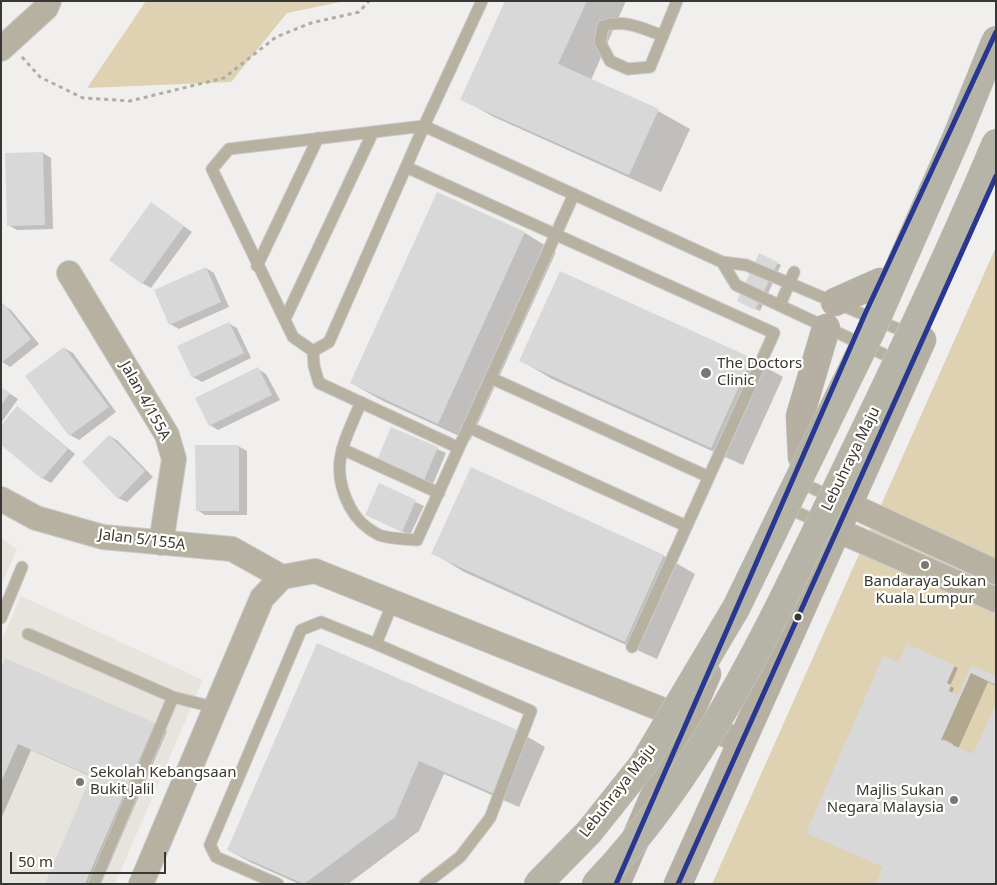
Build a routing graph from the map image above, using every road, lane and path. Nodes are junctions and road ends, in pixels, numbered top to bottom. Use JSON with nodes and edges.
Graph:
{"nodes":[{"id":1,"x":49,"y":1,"type":"edge"},
{"id":2,"x":370,"y":1,"type":"edge"},
{"id":3,"x":482,"y":1,"type":"edge"},
{"id":4,"x":677,"y":1,"type":"edge"},
{"id":5,"x":996,"y":31,"type":"edge"},
{"id":6,"x":663,"y":36,"type":"junction"},
{"id":7,"x":996,"y":40,"type":"edge"},
{"id":8,"x":5,"y":45,"type":"edge"},
{"id":9,"x":424,"y":126,"type":"junction"},
{"id":10,"x":373,"y":132,"type":"junction"},
{"id":11,"x":318,"y":138,"type":"junction"},
{"id":12,"x":996,"y":143,"type":"edge"},
{"id":13,"x":406,"y":167,"type":"junction"},
{"id":14,"x":996,"y":176,"type":"edge"},
{"id":15,"x":574,"y":194,"type":"junction"},
{"id":16,"x":556,"y":234,"type":"junction"},
{"id":17,"x":722,"y":262,"type":"junction"},
{"id":18,"x":257,"y":266,"type":"junction"},
{"id":19,"x":69,"y":273,"type":"dead end"},
{"id":20,"x":792,"y":278,"type":"junction"},
{"id":21,"x":880,"y":282,"type":"junction"},
{"id":22,"x":835,"y":302,"type":"junction"},
{"id":23,"x":780,"y":305,"type":"junction"},
{"id":24,"x":865,"y":314,"type":"junction"},
{"id":25,"x":285,"y":319,"type":"junction"},
{"id":26,"x":826,"y":328,"type":"junction"},
{"id":27,"x":854,"y":340,"type":"junction"},
{"id":28,"x":922,"y":340,"type":"junction"},
{"id":29,"x":314,"y":350,"type":"junction"},
{"id":30,"x":910,"y":366,"type":"junction"},
{"id":31,"x":491,"y":378,"type":"junction"},
{"id":32,"x":361,"y":402,"type":"junction"},
{"id":33,"x":468,"y":427,"type":"junction"},
{"id":34,"x":459,"y":448,"type":"junction"},
{"id":35,"x":342,"y":449,"type":"junction"},
{"id":36,"x":798,"y":468,"type":"junction"},
{"id":37,"x":709,"y":477,"type":"junction"},
{"id":38,"x":438,"y":493,"type":"junction"},
{"id":39,"x":1,"y":499,"type":"edge"},
{"id":40,"x":781,"y":506,"type":"junction"},
{"id":41,"x":858,"y":509,"type":"junction"},
{"id":42,"x":686,"y":526,"type":"junction"},
{"id":43,"x":837,"y":530,"type":"junction"},
{"id":44,"x":161,"y":542,"type":"junction"},
{"id":45,"x":22,"y":567,"type":"dead end"},
{"id":46,"x":996,"y":572,"type":"edge"},
{"id":47,"x":282,"y":577,"type":"junction"},
{"id":48,"x":996,"y":600,"type":"edge"},
{"id":49,"x":392,"y":602,"type":"junction"},
{"id":50,"x":4,"y":604,"type":"edge"},
{"id":51,"x":1,"y":618,"type":"edge"},
{"id":52,"x":28,"y":634,"type":"dead end"},
{"id":53,"x":376,"y":644,"type":"junction"},
{"id":54,"x":632,"y":647,"type":"dead end"},
{"id":55,"x":173,"y":697,"type":"junction"},
{"id":56,"x":216,"y":708,"type":"junction"},
{"id":57,"x":688,"y":720,"type":"junction"},
{"id":58,"x":741,"y":741,"type":"junction"},
{"id":59,"x":94,"y":884,"type":"edge"},
{"id":60,"x":140,"y":884,"type":"edge"},
{"id":61,"x":278,"y":884,"type":"edge"},
{"id":62,"x":425,"y":884,"type":"edge"},
{"id":63,"x":538,"y":884,"type":"edge"},
{"id":64,"x":596,"y":884,"type":"edge"},
{"id":65,"x":616,"y":884,"type":"edge"},
{"id":66,"x":678,"y":884,"type":"edge"}],
"edges":[{"from":1,"to":8,"type":"street"},
{"from":2,"to":8,"type":"path"},
{"from":3,"to":9,"type":"lane"},
{"from":4,"to":6,"type":"lane"},
{"from":5,"to":21,"type":"main road"},
{"from":6,"to":6,"type":"lane"},
{"from":7,"to":63,"type":"highway","name":"Lebuhraya Maju","bridge":true},
{"from":9,"to":10,"type":"lane"},
{"from":9,"to":13,"type":"lane"},
{"from":9,"to":15,"type":"lane"},
{"from":10,"to":11,"type":"lane"},
{"from":10,"to":25,"type":"lane"},
{"from":11,"to":18,"type":"lane"},
{"from":11,"to":18,"type":"lane"},
{"from":12,"to":64,"type":"highway","name":"Lebuhraya Maju","bridge":true},
{"from":13,"to":16,"type":"lane"},
{"from":13,"to":29,"type":"lane"},
{"from":14,"to":28,"type":"main road"},
{"from":15,"to":16,"type":"lane"},
{"from":15,"to":17,"type":"lane"},
{"from":16,"to":31,"type":"lane"},
{"from":16,"to":37,"type":"lane"},
{"from":17,"to":20,"type":"lane"},
{"from":17,"to":23,"type":"lane"},
{"from":18,"to":25,"type":"lane"},
{"from":19,"to":44,"type":"street","name":"Jalan 4/155A"},
{"from":20,"to":22,"type":"lane"},
{"from":20,"to":23,"type":"lane"},
{"from":21,"to":22,"type":"main road"},
{"from":21,"to":24,"type":"main road"},
{"from":22,"to":24,"type":"lane"},
{"from":23,"to":26,"type":"lane"},
{"from":24,"to":27,"type":"main road"},
{"from":24,"to":28,"type":"lane"},
{"from":25,"to":29,"type":"lane"},
{"from":26,"to":27,"type":"lane"},
{"from":26,"to":36,"type":"main road"},
{"from":27,"to":30,"type":"lane"},
{"from":27,"to":36,"type":"main road"},
{"from":28,"to":30,"type":"main road"},
{"from":29,"to":32,"type":"lane"},
{"from":30,"to":41,"type":"main road"},
{"from":31,"to":33,"type":"lane"},
{"from":31,"to":37,"type":"lane"},
{"from":32,"to":34,"type":"lane"},
{"from":32,"to":35,"type":"lane"},
{"from":33,"to":34,"type":"lane"},
{"from":33,"to":42,"type":"lane"},
{"from":34,"to":38,"type":"lane"},
{"from":35,"to":38,"type":"lane"},
{"from":35,"to":38,"type":"lane"},
{"from":36,"to":40,"type":"main road"},
{"from":36,"to":41,"type":"lane"},
{"from":37,"to":42,"type":"lane"},
{"from":39,"to":44,"type":"street","name":"Jalan 5/155A"},
{"from":40,"to":43,"type":"lane"},
{"from":40,"to":57,"type":"main road"},
{"from":41,"to":43,"type":"main road"},
{"from":41,"to":46,"type":"street"},
{"from":42,"to":54,"type":"lane"},
{"from":43,"to":48,"type":"street"},
{"from":43,"to":58,"type":"main road"},
{"from":44,"to":47,"type":"street","name":"Jalan 5/155A"},
{"from":45,"to":50,"type":"lane"},
{"from":47,"to":49,"type":"street"},
{"from":47,"to":56,"type":"street"},
{"from":49,"to":53,"type":"lane"},
{"from":49,"to":57,"type":"street"},
{"from":50,"to":51,"type":"lane"},
{"from":52,"to":55,"type":"lane"},
{"from":53,"to":61,"type":"lane"},
{"from":53,"to":62,"type":"lane"},
{"from":55,"to":56,"type":"lane"},
{"from":55,"to":59,"type":"lane"},
{"from":56,"to":60,"type":"street"},
{"from":57,"to":58,"type":"street"},
{"from":57,"to":65,"type":"main road"},
{"from":58,"to":66,"type":"main road"}]}
